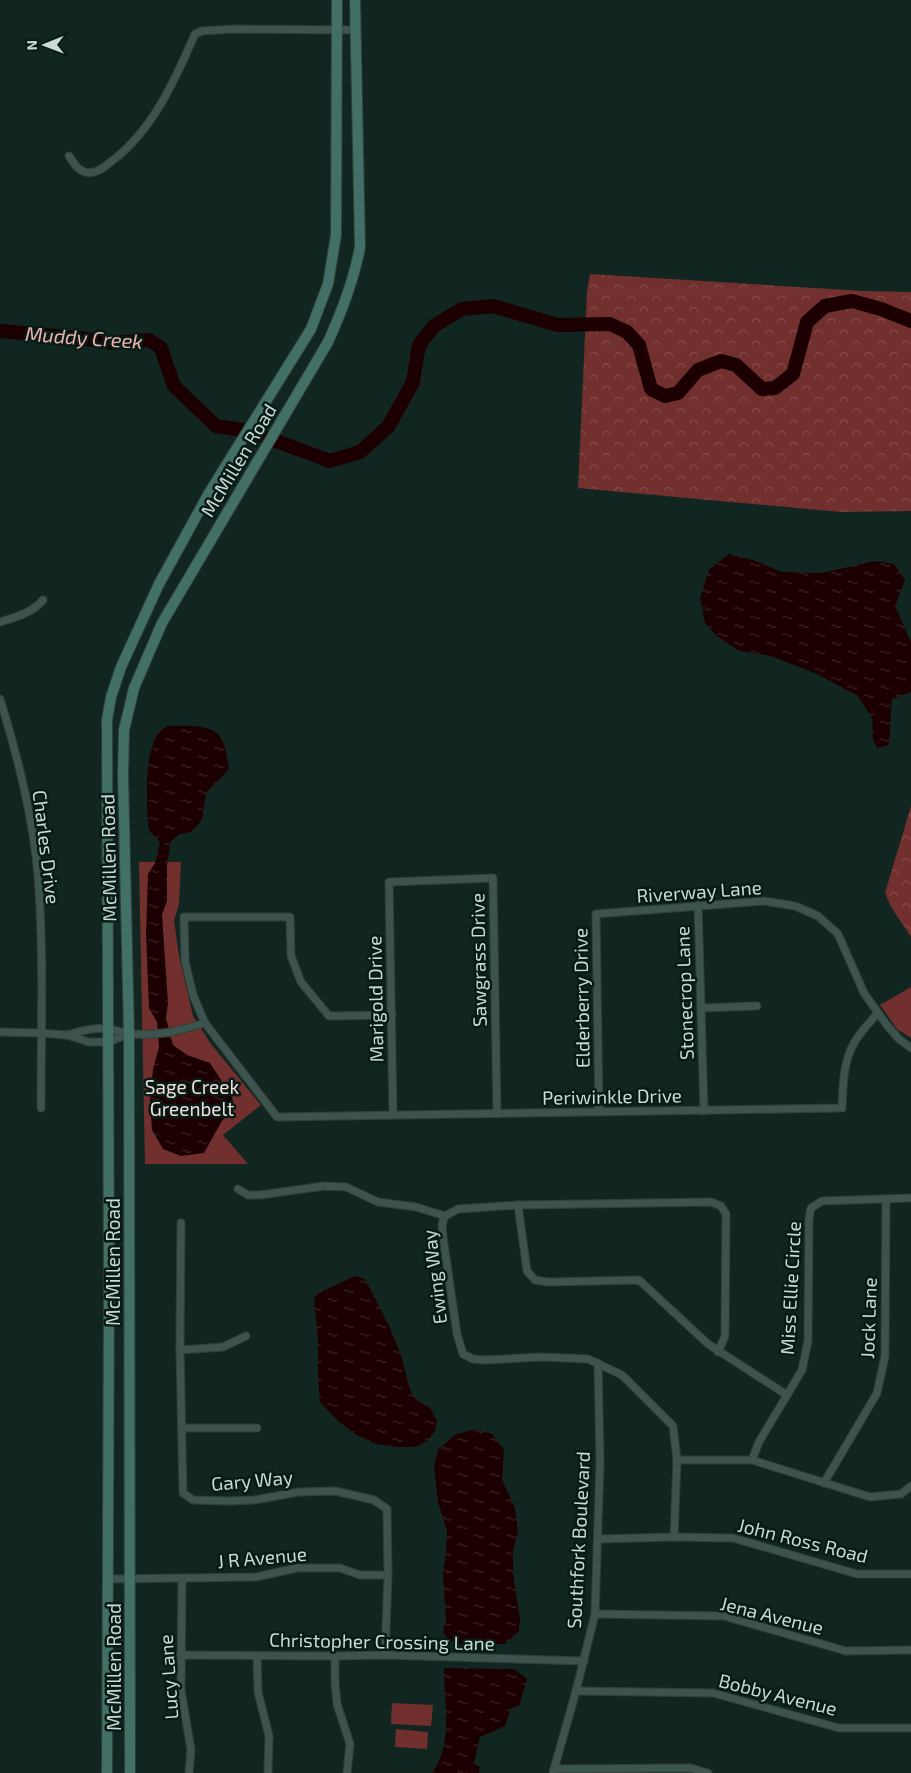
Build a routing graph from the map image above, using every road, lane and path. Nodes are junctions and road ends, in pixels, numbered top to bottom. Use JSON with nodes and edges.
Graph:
{"nodes":[{"id":1,"x":337,"y":0,"type":"edge"},
{"id":2,"x":355,"y":0,"type":"edge"},
{"id":3,"x":337,"y":29,"type":"junction"},
{"id":4,"x":356,"y":30,"type":"junction"},
{"id":5,"x":69,"y":156,"type":"dead end"},
{"id":6,"x":43,"y":600,"type":"dead end"},
{"id":7,"x":0,"y":622,"type":"edge"},
{"id":8,"x":0,"y":699,"type":"edge"},
{"id":9,"x":389,"y":882,"type":"joint"},
{"id":10,"x":698,"y":905,"type":"junction"},
{"id":11,"x":596,"y":914,"type":"joint"},
{"id":12,"x":758,"y":1006,"type":"dead end"},
{"id":13,"x":701,"y":1008,"type":"junction"},
{"id":14,"x":878,"y":1013,"type":"junction"},
{"id":15,"x":392,"y":1015,"type":"junction"},
{"id":16,"x":205,"y":1022,"type":"junction"},
{"id":17,"x":108,"y":1029,"type":"junction"},
{"id":18,"x":0,"y":1032,"type":"edge"},
{"id":19,"x":41,"y":1032,"type":"junction"},
{"id":20,"x":129,"y":1034,"type":"junction"},
{"id":21,"x":67,"y":1035,"type":"junction"},
{"id":22,"x":108,"y":1042,"type":"junction"},
{"id":23,"x":911,"y":1048,"type":"edge"},
{"id":24,"x":41,"y":1108,"type":"dead end"},
{"id":25,"x":704,"y":1111,"type":"junction"},
{"id":26,"x":599,"y":1112,"type":"junction"},
{"id":27,"x":498,"y":1114,"type":"junction"},
{"id":28,"x":393,"y":1115,"type":"junction"},
{"id":29,"x":238,"y":1188,"type":"dead end"},
{"id":30,"x":911,"y":1198,"type":"edge"},
{"id":31,"x":886,"y":1199,"type":"junction"},
{"id":32,"x":518,"y":1205,"type":"junction"},
{"id":33,"x":445,"y":1216,"type":"junction"},
{"id":34,"x":181,"y":1223,"type":"dead end"},
{"id":35,"x":246,"y":1336,"type":"dead end"},
{"id":36,"x":180,"y":1350,"type":"junction"},
{"id":37,"x":718,"y":1352,"type":"junction"},
{"id":38,"x":598,"y":1363,"type":"junction"},
{"id":39,"x":787,"y":1395,"type":"junction"},
{"id":40,"x":182,"y":1428,"type":"junction"},
{"id":41,"x":257,"y":1428,"type":"dead end"},
{"id":42,"x":677,"y":1460,"type":"junction"},
{"id":43,"x":752,"y":1460,"type":"junction"},
{"id":44,"x":824,"y":1483,"type":"junction"},
{"id":45,"x":911,"y":1486,"type":"edge"},
{"id":46,"x":674,"y":1537,"type":"junction"},
{"id":47,"x":598,"y":1539,"type":"junction"},
{"id":48,"x":911,"y":1574,"type":"edge"},
{"id":49,"x":388,"y":1575,"type":"junction"},
{"id":50,"x":182,"y":1578,"type":"junction"},
{"id":51,"x":108,"y":1579,"type":"junction"},
{"id":52,"x":131,"y":1579,"type":"junction"},
{"id":53,"x":595,"y":1614,"type":"junction"},
{"id":54,"x":911,"y":1650,"type":"edge"},
{"id":55,"x":385,"y":1654,"type":"junction"},
{"id":56,"x":180,"y":1655,"type":"junction"},
{"id":57,"x":257,"y":1656,"type":"junction"},
{"id":58,"x":334,"y":1656,"type":"junction"},
{"id":59,"x":584,"y":1661,"type":"junction"},
{"id":60,"x":576,"y":1690,"type":"junction"},
{"id":61,"x":911,"y":1728,"type":"edge"},
{"id":62,"x":553,"y":1771,"type":"edge"},
{"id":63,"x":107,"y":1773,"type":"edge"},
{"id":64,"x":130,"y":1773,"type":"edge"},
{"id":65,"x":189,"y":1773,"type":"edge"},
{"id":66,"x":268,"y":1773,"type":"edge"},
{"id":67,"x":348,"y":1773,"type":"edge"},
{"id":68,"x":708,"y":1773,"type":"edge"}],
"edges":[{"from":1,"to":3,"type":"main road","name":"McMillen Road"},
{"from":2,"to":4,"type":"main road","name":"McMillen Road"},
{"from":3,"to":4,"type":"street"},
{"from":3,"to":5,"type":"street"},
{"from":3,"to":17,"type":"main road","name":"McMillen Road"},
{"from":4,"to":20,"type":"main road","name":"McMillen Road"},
{"from":6,"to":7,"type":"street"},
{"from":8,"to":19,"type":"street","name":"Charles Drive"},
{"from":9,"to":15,"type":"street","name":"Marigold Drive"},
{"from":9,"to":27,"type":"street","name":"Sawgrass Drive"},
{"from":10,"to":11,"type":"street","name":"Riverway Lane"},
{"from":10,"to":13,"type":"street","name":"Stonecrop Lane"},
{"from":10,"to":14,"type":"street","name":"Riverway Lane"},
{"from":11,"to":26,"type":"street","name":"Elderberry Drive"},
{"from":12,"to":13,"type":"street"},
{"from":13,"to":25,"type":"street","name":"Stonecrop Lane"},
{"from":14,"to":23,"type":"street","name":"Riverway Lane"},
{"from":14,"to":25,"type":"street","name":"Periwinkle Drive"},
{"from":15,"to":16,"type":"street"},
{"from":15,"to":28,"type":"street","name":"Marigold Drive"},
{"from":16,"to":20,"type":"street"},
{"from":16,"to":28,"type":"street","name":"Periwinkle Drive"},
{"from":17,"to":20,"type":"street"},
{"from":17,"to":21,"type":"street"},
{"from":17,"to":22,"type":"main road","name":"McMillen Road"},
{"from":18,"to":19,"type":"street"},
{"from":19,"to":21,"type":"street"},
{"from":19,"to":24,"type":"street","name":"Charles Drive"},
{"from":20,"to":22,"type":"street"},
{"from":20,"to":52,"type":"main road","name":"McMillen Road"},
{"from":21,"to":22,"type":"street"},
{"from":22,"to":51,"type":"main road","name":"McMillen Road"},
{"from":25,"to":26,"type":"street","name":"Periwinkle Drive"},
{"from":26,"to":27,"type":"street","name":"Periwinkle Drive"},
{"from":27,"to":28,"type":"street","name":"Periwinkle Drive"},
{"from":29,"to":33,"type":"street"},
{"from":30,"to":31,"type":"street","name":"Miss Ellie Circle"},
{"from":31,"to":39,"type":"street","name":"Miss Ellie Circle"},
{"from":31,"to":44,"type":"street","name":"Jock Lane"},
{"from":32,"to":33,"type":"street","name":"Ewing Way"},
{"from":32,"to":37,"type":"street"},
{"from":32,"to":37,"type":"street","name":"Ewing Way"},
{"from":33,"to":38,"type":"street","name":"Ewing Way"},
{"from":34,"to":36,"type":"street","name":"Gary Way"},
{"from":35,"to":36,"type":"street"},
{"from":36,"to":40,"type":"street","name":"Gary Way"},
{"from":37,"to":39,"type":"street"},
{"from":38,"to":42,"type":"street","name":"Ewing Way"},
{"from":38,"to":47,"type":"street","name":"Southfork Boulevard"},
{"from":39,"to":43,"type":"street","name":"Miss Ellie Circle"},
{"from":40,"to":41,"type":"street"},
{"from":40,"to":49,"type":"street","name":"Gary Way"},
{"from":42,"to":43,"type":"street"},
{"from":42,"to":46,"type":"street","name":"Ewing Way"},
{"from":43,"to":44,"type":"street"},
{"from":44,"to":45,"type":"street"},
{"from":46,"to":47,"type":"street","name":"John Ross Road"},
{"from":46,"to":48,"type":"street","name":"John Ross Road"},
{"from":47,"to":53,"type":"street","name":"Southfork Boulevard"},
{"from":49,"to":50,"type":"street","name":"J R Avenue"},
{"from":49,"to":55,"type":"street","name":"Gary Way"},
{"from":50,"to":52,"type":"street","name":"J R Avenue"},
{"from":50,"to":56,"type":"street","name":"Lucy Lane"},
{"from":51,"to":52,"type":"street","name":"J R Avenue"},
{"from":51,"to":63,"type":"main road","name":"McMillen Road"},
{"from":52,"to":64,"type":"main road","name":"McMillen Road"},
{"from":53,"to":54,"type":"street","name":"Jena Avenue"},
{"from":53,"to":59,"type":"street","name":"Southfork Boulevard"},
{"from":55,"to":58,"type":"street","name":"Christopher Crossing Lane"},
{"from":55,"to":59,"type":"street","name":"Christopher Crossing Lane"},
{"from":56,"to":57,"type":"street","name":"Christopher Crossing Lane"},
{"from":56,"to":65,"type":"street","name":"Lucy Lane"},
{"from":57,"to":58,"type":"street","name":"Christopher Crossing Lane"},
{"from":57,"to":66,"type":"street"},
{"from":58,"to":67,"type":"street"},
{"from":59,"to":60,"type":"street","name":"Southfork Boulevard"},
{"from":60,"to":61,"type":"street","name":"Bobby Avenue"},
{"from":60,"to":62,"type":"street","name":"Southfork Boulevard"},
{"from":62,"to":68,"type":"street"}]}
